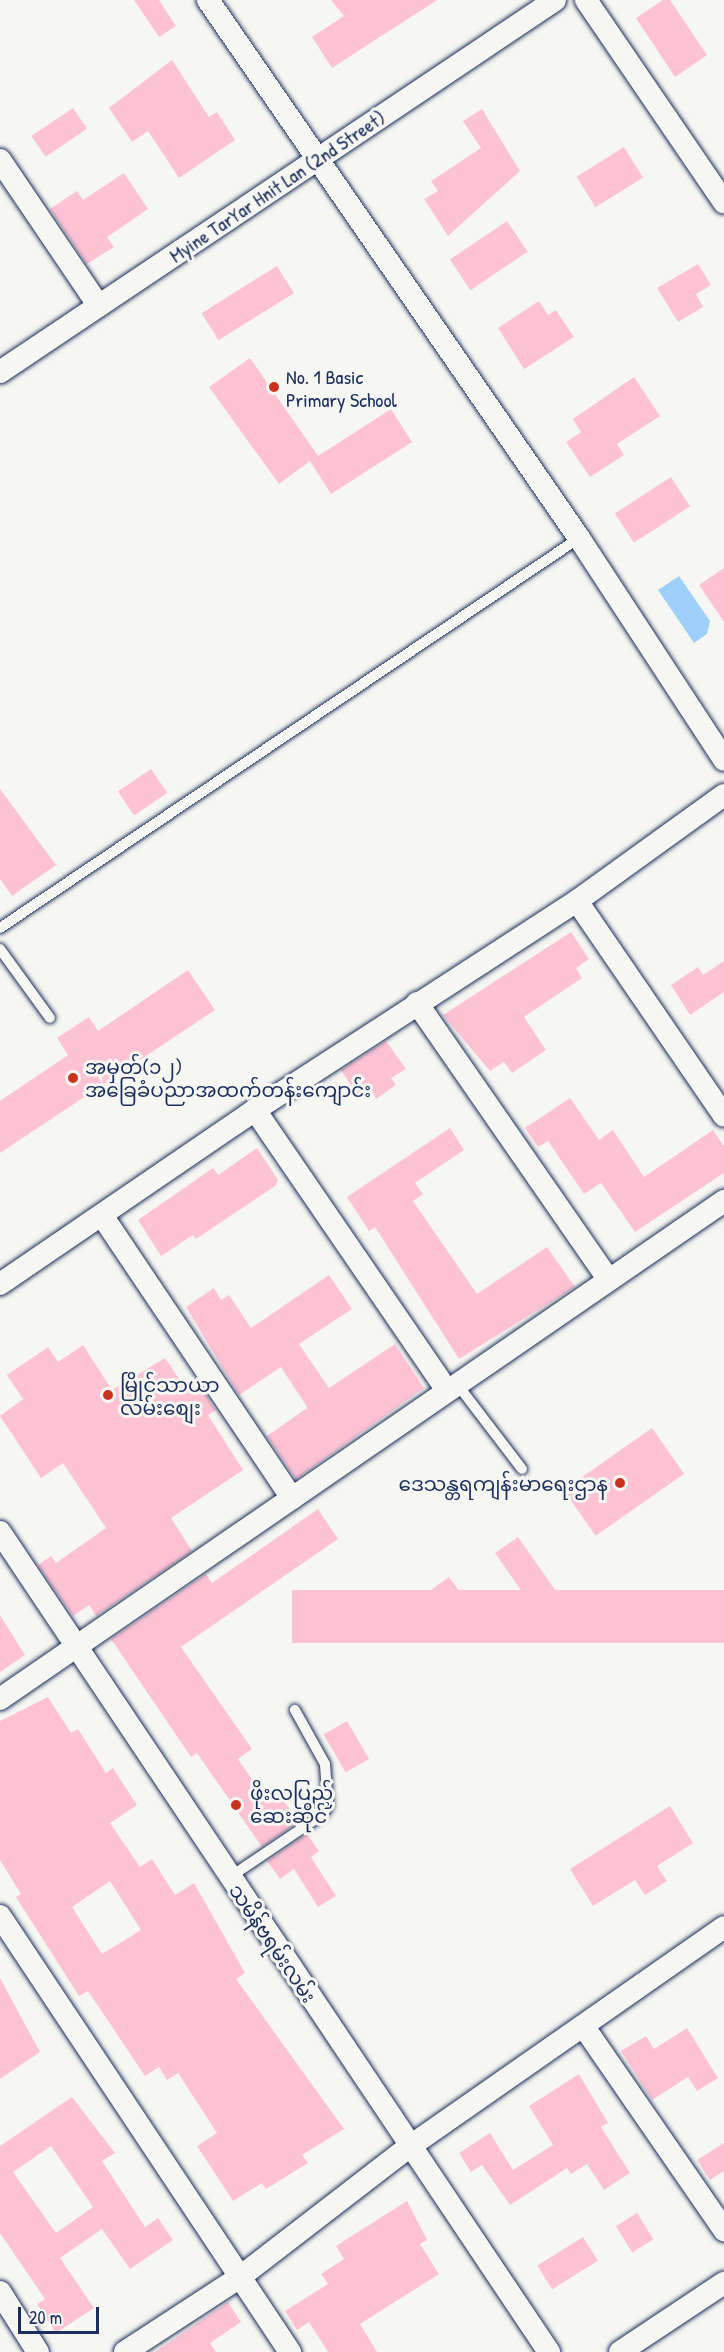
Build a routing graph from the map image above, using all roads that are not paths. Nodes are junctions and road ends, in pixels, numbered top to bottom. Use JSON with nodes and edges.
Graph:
{"nodes":[{"id":1,"x":208,"y":0,"type":"edge"},
{"id":2,"x":555,"y":0,"type":"edge"},
{"id":3,"x":586,"y":0,"type":"edge"},
{"id":4,"x":528,"y":8,"type":"edge"},
{"id":5,"x":0,"y":160,"type":"edge"},
{"id":6,"x":315,"y":161,"type":"junction"},
{"id":7,"x":724,"y":202,"type":"edge"},
{"id":8,"x":99,"y":306,"type":"junction"},
{"id":9,"x":0,"y":372,"type":"edge"},
{"id":10,"x":579,"y":538,"type":"junction"},
{"id":11,"x":724,"y":760,"type":"edge"},
{"id":12,"x":724,"y":795,"type":"edge"},
{"id":13,"x":577,"y":901,"type":"junction"},
{"id":14,"x":0,"y":928,"type":"edge"},
{"id":15,"x":0,"y":949,"type":"edge"},
{"id":16,"x":417,"y":1003,"type":"junction"},
{"id":17,"x":50,"y":1018,"type":"dead end"},
{"id":18,"x":255,"y":1110,"type":"junction"},
{"id":19,"x":724,"y":1116,"type":"edge"},
{"id":20,"x":724,"y":1201,"type":"edge"},
{"id":21,"x":103,"y":1216,"type":"junction"},
{"id":22,"x":608,"y":1279,"type":"junction"},
{"id":23,"x":0,"y":1284,"type":"edge"},
{"id":24,"x":452,"y":1386,"type":"junction"},
{"id":25,"x":522,"y":1469,"type":"dead end"},
{"id":26,"x":292,"y":1498,"type":"junction"},
{"id":27,"x":0,"y":1532,"type":"edge"},
{"id":28,"x":75,"y":1646,"type":"junction"},
{"id":29,"x":0,"y":1699,"type":"edge"},
{"id":30,"x":295,"y":1710,"type":"dead end"},
{"id":31,"x":230,"y":1878,"type":"junction"},
{"id":32,"x":0,"y":1916,"type":"edge"},
{"id":33,"x":724,"y":1927,"type":"edge"},
{"id":34,"x":584,"y":2027,"type":"junction"},
{"id":35,"x":409,"y":2147,"type":"junction"},
{"id":36,"x":724,"y":2230,"type":"edge"},
{"id":37,"x":240,"y":2277,"type":"junction"},
{"id":38,"x":724,"y":2283,"type":"edge"},
{"id":39,"x":0,"y":2292,"type":"edge"},
{"id":40,"x":38,"y":2352,"type":"edge"},
{"id":41,"x":125,"y":2352,"type":"edge"},
{"id":42,"x":290,"y":2352,"type":"edge"},
{"id":43,"x":549,"y":2352,"type":"edge"},
{"id":44,"x":620,"y":2352,"type":"edge"}],
"edges":[{"from":1,"to":6,"type":"street"},
{"from":2,"to":4,"type":"street","name":"Myine TarYar Hnit Lan (2nd Street)"},
{"from":3,"to":7,"type":"street"},
{"from":4,"to":6,"type":"street","name":"Myine TarYar Hnit Lan (2nd Street)"},
{"from":5,"to":8,"type":"street"},
{"from":6,"to":8,"type":"street","name":"Myine TarYar Hnit Lan (2nd Street)"},
{"from":6,"to":10,"type":"street"},
{"from":8,"to":9,"type":"street","name":"Myine TarYar Hnit Lan (2nd Street)"},
{"from":10,"to":11,"type":"street"},
{"from":10,"to":14,"type":"lane"},
{"from":12,"to":13,"type":"street"},
{"from":13,"to":16,"type":"street"},
{"from":13,"to":19,"type":"street"},
{"from":15,"to":17,"type":"lane"},
{"from":16,"to":18,"type":"street"},
{"from":16,"to":22,"type":"street"},
{"from":18,"to":21,"type":"street"},
{"from":18,"to":24,"type":"street"},
{"from":20,"to":22,"type":"street"},
{"from":21,"to":23,"type":"street"},
{"from":21,"to":26,"type":"street"},
{"from":22,"to":24,"type":"street"},
{"from":24,"to":25,"type":"lane"},
{"from":24,"to":26,"type":"street"},
{"from":26,"to":28,"type":"street"},
{"from":27,"to":28,"type":"street","name":"သမိန်ဗရမ်းလမ်း"},
{"from":28,"to":29,"type":"street"},
{"from":28,"to":31,"type":"street","name":"သမိန်ဗရမ်းလမ်း"},
{"from":30,"to":31,"type":"lane"},
{"from":31,"to":35,"type":"street","name":"သမိန်ဗရမ်းလမ်း"},
{"from":32,"to":37,"type":"street"},
{"from":33,"to":34,"type":"street"},
{"from":34,"to":35,"type":"street"},
{"from":34,"to":36,"type":"street"},
{"from":35,"to":37,"type":"street"},
{"from":35,"to":43,"type":"street","name":"သမိန်ဗရမ်းလမ်း"},
{"from":37,"to":41,"type":"street"},
{"from":37,"to":42,"type":"street"},
{"from":38,"to":44,"type":"street"},
{"from":39,"to":40,"type":"street"}]}
